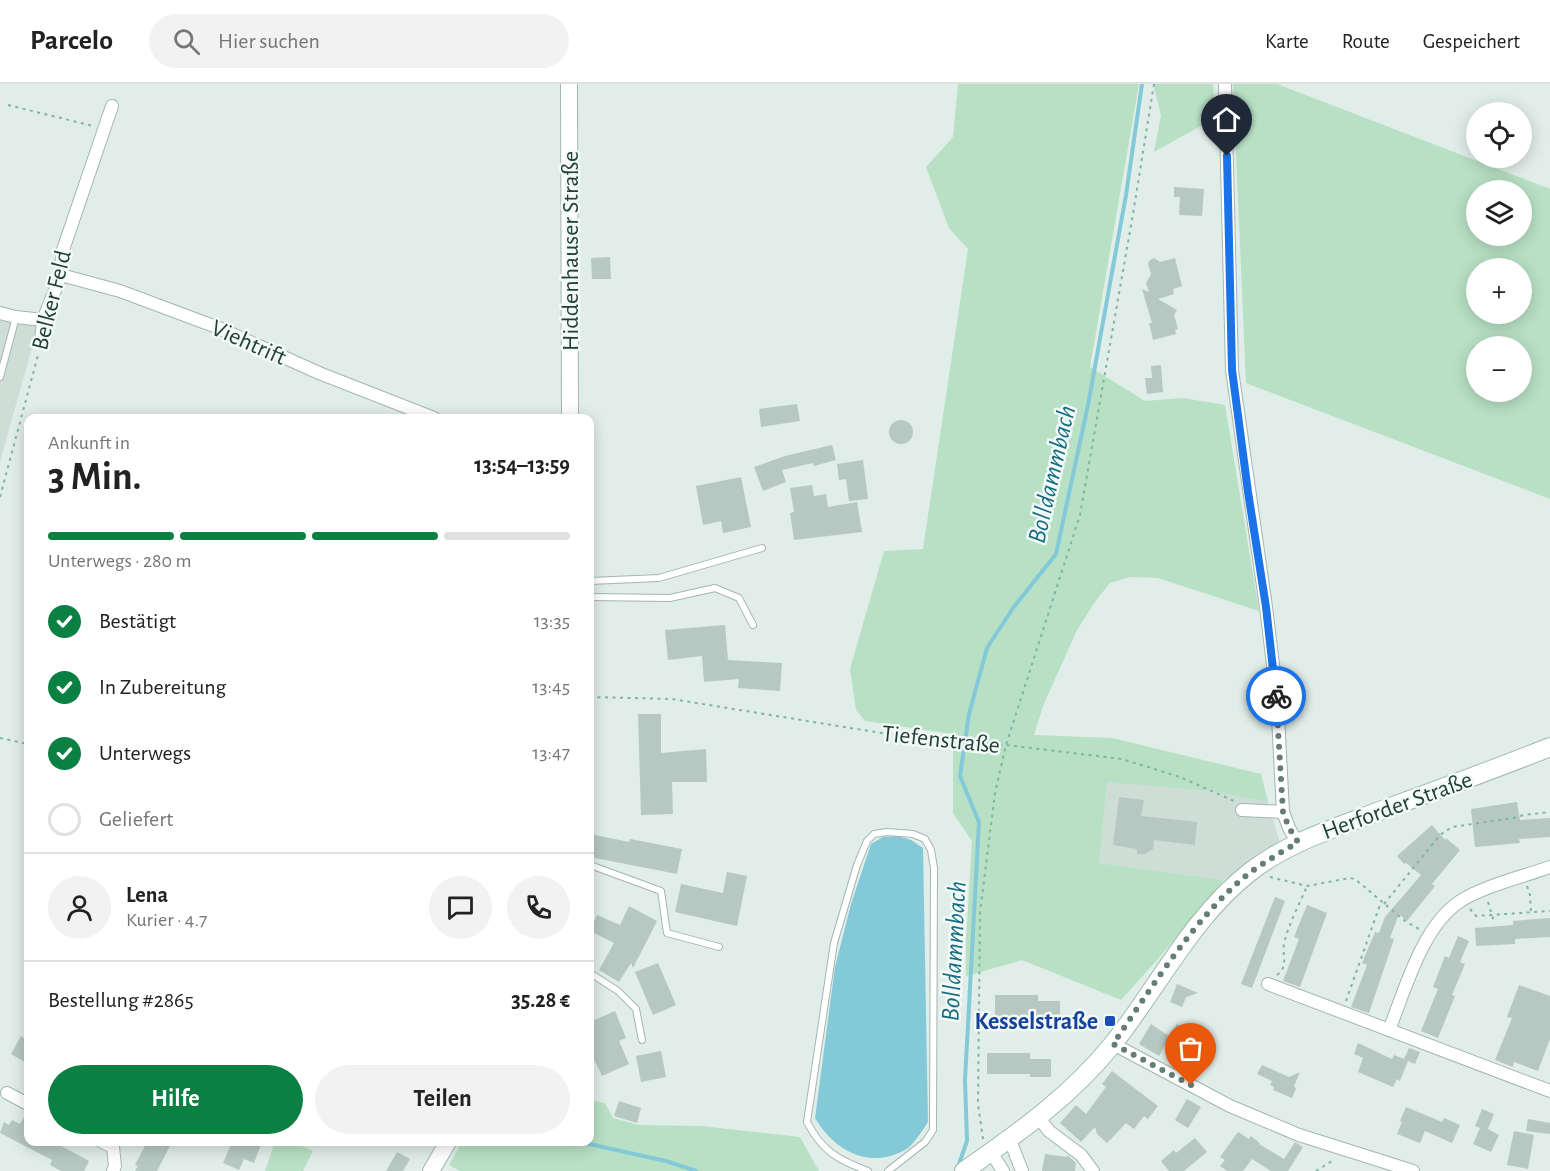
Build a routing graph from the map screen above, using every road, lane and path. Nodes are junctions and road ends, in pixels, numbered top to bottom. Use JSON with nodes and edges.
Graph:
{"nodes":[{"id":1,"x":569,"y":84,"type":"edge"},
{"id":2,"x":1154,"y":84,"type":"edge"},
{"id":3,"x":1225,"y":84,"type":"edge"},
{"id":4,"x":8,"y":105,"type":"dead end"},
{"id":5,"x":112,"y":106,"type":"dead end"},
{"id":6,"x":104,"y":129,"type":"junction"},
{"id":7,"x":61,"y":275,"type":"junction"},
{"id":8,"x":0,"y":314,"type":"edge"},
{"id":9,"x":16,"y":317,"type":"junction"},
{"id":10,"x":43,"y":320,"type":"junction"},
{"id":11,"x":41,"y":343,"type":"joint"},
{"id":12,"x":0,"y":377,"type":"edge"},
{"id":13,"x":424,"y":414,"type":"edge"},
{"id":14,"x":570,"y":414,"type":"edge"},
{"id":15,"x":0,"y":497,"type":"edge"},
{"id":16,"x":762,"y":548,"type":"dead end"},
{"id":17,"x":594,"y":581,"type":"edge"},
{"id":18,"x":594,"y":597,"type":"edge"},
{"id":19,"x":753,"y":625,"type":"dead end"},
{"id":20,"x":594,"y":697,"type":"edge"},
{"id":21,"x":0,"y":738,"type":"edge"},
{"id":22,"x":24,"y":743,"type":"edge"},
{"id":23,"x":1006,"y":746,"type":"junction"},
{"id":24,"x":1550,"y":747,"type":"edge"},
{"id":25,"x":1242,"y":810,"type":"joint"},
{"id":26,"x":1283,"y":812,"type":"junction"},
{"id":27,"x":1550,"y":812,"type":"edge"},
{"id":28,"x":1298,"y":842,"type":"junction"},
{"id":29,"x":594,"y":866,"type":"edge"},
{"id":30,"x":1550,"y":867,"type":"edge"},
{"id":31,"x":1250,"y":872,"type":"junction"},
{"id":32,"x":1524,"y":876,"type":"junction"},
{"id":33,"x":1306,"y":886,"type":"junction"},
{"id":34,"x":1484,"y":890,"type":"junction"},
{"id":35,"x":1464,"y":899,"type":"junction"},
{"id":36,"x":1383,"y":903,"type":"junction"},
{"id":37,"x":1550,"y":912,"type":"edge"},
{"id":38,"x":1531,"y":913,"type":"junction"},
{"id":39,"x":1493,"y":915,"type":"junction"},
{"id":40,"x":1494,"y":922,"type":"dead end"},
{"id":41,"x":1430,"y":935,"type":"junction"},
{"id":42,"x":719,"y":947,"type":"dead end"},
{"id":43,"x":594,"y":976,"type":"edge"},
{"id":44,"x":1268,"y":984,"type":"joint"},
{"id":45,"x":1342,"y":1012,"type":"junction"},
{"id":46,"x":1389,"y":1030,"type":"junction"},
{"id":47,"x":642,"y":1040,"type":"dead end"},
{"id":48,"x":1113,"y":1044,"type":"junction"},
{"id":49,"x":1550,"y":1091,"type":"edge"},
{"id":50,"x":7,"y":1093,"type":"dead end"},
{"id":51,"x":24,"y":1102,"type":"edge"},
{"id":52,"x":1038,"y":1118,"type":"junction"},
{"id":53,"x":1010,"y":1140,"type":"junction"},
{"id":54,"x":111,"y":1146,"type":"edge"},
{"id":55,"x":446,"y":1146,"type":"edge"},
{"id":56,"x":986,"y":1156,"type":"junction"},
{"id":57,"x":1335,"y":1159,"type":"dead end"},
{"id":58,"x":848,"y":1163,"type":"junction"},
{"id":59,"x":113,"y":1171,"type":"edge"},
{"id":60,"x":431,"y":1171,"type":"edge"},
{"id":61,"x":844,"y":1171,"type":"edge"},
{"id":62,"x":868,"y":1171,"type":"edge"},
{"id":63,"x":888,"y":1171,"type":"edge"},
{"id":64,"x":964,"y":1171,"type":"edge"},
{"id":65,"x":1003,"y":1171,"type":"edge"},
{"id":66,"x":1022,"y":1171,"type":"edge"},
{"id":67,"x":1093,"y":1171,"type":"edge"},
{"id":68,"x":1316,"y":1171,"type":"edge"},
{"id":69,"x":1413,"y":1171,"type":"edge"}],
"edges":[{"from":1,"to":14,"type":"street","name":"Hiddenhauser Straße"},
{"from":2,"to":23,"type":"path"},
{"from":3,"to":26,"type":"street"},
{"from":4,"to":6,"type":"path"},
{"from":5,"to":6,"type":"street","name":"Belker Feld"},
{"from":6,"to":7,"type":"street","name":"Belker Feld"},
{"from":7,"to":10,"type":"street","name":"Belker Feld"},
{"from":7,"to":13,"type":"street","name":"Viehtrift"},
{"from":8,"to":9,"type":"street"},
{"from":9,"to":10,"type":"street"},
{"from":9,"to":12,"type":"lane"},
{"from":10,"to":11,"type":"street","name":"Belker Feld"},
{"from":11,"to":15,"type":"path","name":"Belker Feld"},
{"from":16,"to":17,"type":"lane"},
{"from":18,"to":19,"type":"lane"},
{"from":20,"to":23,"type":"path","name":"Tiefenstraße"},
{"from":21,"to":22,"type":"path"},
{"from":23,"to":25,"type":"path","name":"Tiefenstraße"},
{"from":23,"to":56,"type":"path"},
{"from":24,"to":28,"type":"main road","name":"Herforder Straße"},
{"from":25,"to":26,"type":"street"},
{"from":26,"to":28,"type":"street"},
{"from":27,"to":36,"type":"path"},
{"from":28,"to":31,"type":"main road","name":"Herforder Straße"},
{"from":29,"to":42,"type":"lane"},
{"from":30,"to":32,"type":"street"},
{"from":31,"to":33,"type":"path"},
{"from":31,"to":48,"type":"main road","name":"Herforder Straße"},
{"from":32,"to":34,"type":"street"},
{"from":32,"to":38,"type":"path"},
{"from":33,"to":36,"type":"path"},
{"from":33,"to":44,"type":"path"},
{"from":34,"to":35,"type":"street"},
{"from":34,"to":39,"type":"path"},
{"from":35,"to":39,"type":"path"},
{"from":35,"to":41,"type":"street"},
{"from":36,"to":41,"type":"path"},
{"from":36,"to":45,"type":"path"},
{"from":37,"to":38,"type":"path"},
{"from":38,"to":39,"type":"path"},
{"from":39,"to":40,"type":"path"},
{"from":41,"to":46,"type":"street"},
{"from":43,"to":47,"type":"lane"},
{"from":44,"to":45,"type":"street"},
{"from":45,"to":46,"type":"street"},
{"from":46,"to":49,"type":"street"},
{"from":48,"to":52,"type":"main road","name":"Herforder Straße"},
{"from":48,"to":69,"type":"street"},
{"from":50,"to":51,"type":"street"},
{"from":52,"to":53,"type":"main road","name":"Herforder Straße"},
{"from":52,"to":67,"type":"street"},
{"from":53,"to":56,"type":"main road","name":"Herforder Straße"},
{"from":53,"to":66,"type":"street"},
{"from":54,"to":59,"type":"street"},
{"from":55,"to":60,"type":"street"},
{"from":56,"to":64,"type":"main road","name":"Herforder Straße"},
{"from":56,"to":65,"type":"street"},
{"from":57,"to":68,"type":"path"},
{"from":58,"to":61,"type":"lane"},
{"from":58,"to":62,"type":"lane"},
{"from":58,"to":63,"type":"lane"}]}
